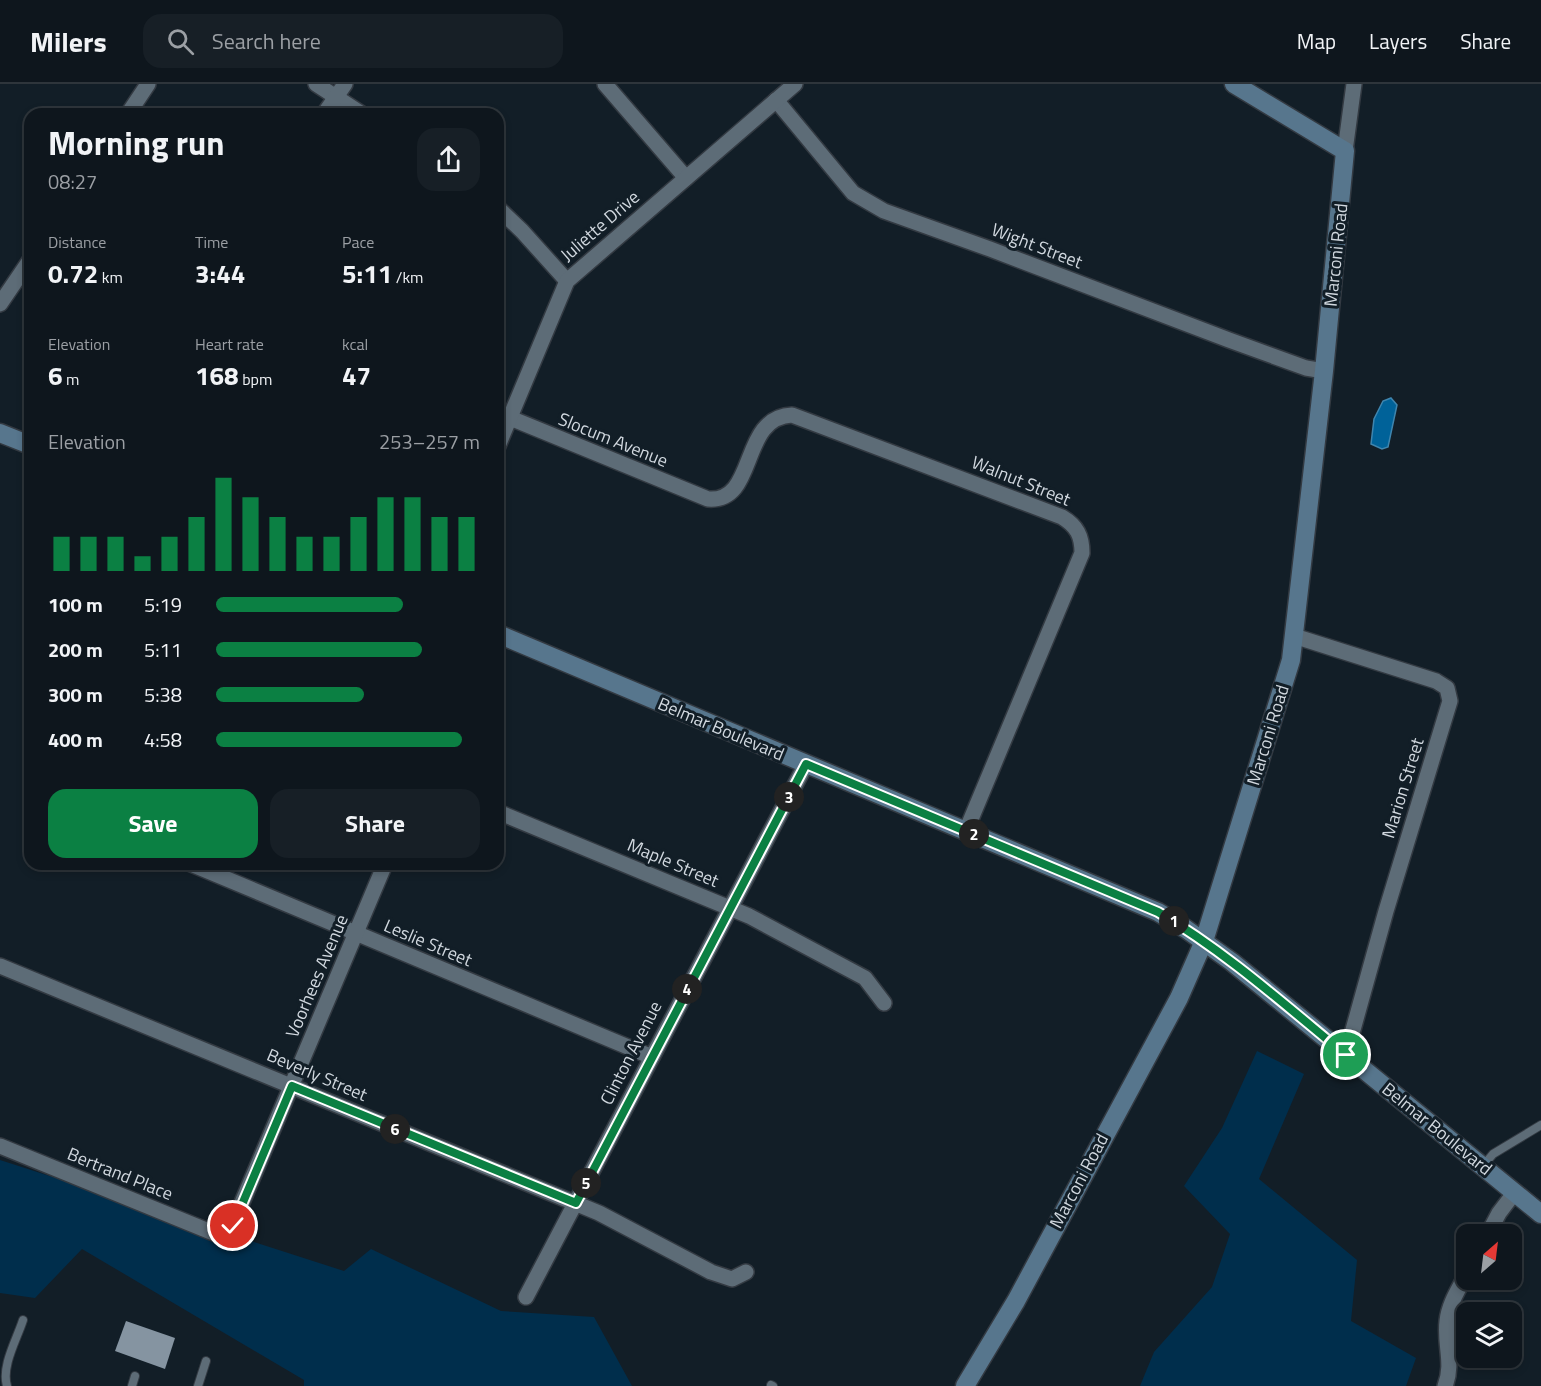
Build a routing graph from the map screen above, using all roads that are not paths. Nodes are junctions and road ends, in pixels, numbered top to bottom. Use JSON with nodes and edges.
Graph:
{"nodes":[{"id":1,"x":148,"y":84,"type":"edge"},
{"id":2,"x":316,"y":84,"type":"edge"},
{"id":3,"x":345,"y":84,"type":"edge"},
{"id":4,"x":606,"y":84,"type":"edge"},
{"id":5,"x":795,"y":84,"type":"edge"},
{"id":6,"x":1234,"y":84,"type":"edge"},
{"id":7,"x":1354,"y":84,"type":"edge"},
{"id":8,"x":336,"y":97,"type":"junction"},
{"id":9,"x":776,"y":100,"type":"junction"},
{"id":10,"x":132,"y":108,"type":"edge"},
{"id":11,"x":328,"y":108,"type":"edge"},
{"id":12,"x":353,"y":108,"type":"edge"},
{"id":13,"x":1346,"y":151,"type":"junction"},
{"id":14,"x":686,"y":178,"type":"junction"},
{"id":15,"x":504,"y":214,"type":"edge"},
{"id":16,"x":24,"y":269,"type":"edge"},
{"id":17,"x":567,"y":281,"type":"junction"},
{"id":18,"x":0,"y":304,"type":"edge"},
{"id":19,"x":1324,"y":371,"type":"junction"},
{"id":20,"x":504,"y":415,"type":"edge"},
{"id":21,"x":0,"y":433,"type":"edge"},
{"id":22,"x":24,"y":443,"type":"edge"},
{"id":23,"x":715,"y":499,"type":"joint"},
{"id":24,"x":1294,"y":636,"type":"junction"},
{"id":25,"x":504,"y":637,"type":"edge"},
{"id":26,"x":806,"y":764,"type":"junction"},
{"id":27,"x":504,"y":814,"type":"edge"},
{"id":28,"x":966,"y":831,"type":"junction"},
{"id":29,"x":205,"y":870,"type":"edge"},
{"id":30,"x":382,"y":870,"type":"edge"},
{"id":31,"x":731,"y":909,"type":"junction"},
{"id":32,"x":356,"y":933,"type":"junction"},
{"id":33,"x":1204,"y":941,"type":"junction"},
{"id":34,"x":0,"y":966,"type":"edge"},
{"id":35,"x":884,"y":1003,"type":"dead end"},
{"id":36,"x":1346,"y":1055,"type":"junction"},
{"id":37,"x":652,"y":1057,"type":"junction"},
{"id":38,"x":292,"y":1086,"type":"junction"},
{"id":39,"x":1541,"y":1125,"type":"edge"},
{"id":40,"x":0,"y":1146,"type":"edge"},
{"id":41,"x":1483,"y":1166,"type":"junction"},
{"id":42,"x":1515,"y":1192,"type":"junction"},
{"id":43,"x":576,"y":1203,"type":"junction"},
{"id":44,"x":1541,"y":1214,"type":"edge"},
{"id":45,"x":1493,"y":1224,"type":"edge"},
{"id":46,"x":225,"y":1233,"type":"joint"},
{"id":47,"x":746,"y":1272,"type":"dead end"},
{"id":48,"x":1458,"y":1290,"type":"edge"},
{"id":49,"x":526,"y":1297,"type":"dead end"},
{"id":50,"x":23,"y":1320,"type":"dead end"},
{"id":51,"x":206,"y":1362,"type":"dead end"},
{"id":52,"x":135,"y":1376,"type":"dead end"},
{"id":53,"x":7,"y":1386,"type":"edge"},
{"id":54,"x":132,"y":1386,"type":"edge"},
{"id":55,"x":198,"y":1386,"type":"edge"},
{"id":56,"x":965,"y":1386,"type":"edge"},
{"id":57,"x":1445,"y":1386,"type":"edge"}],
"edges":[{"from":1,"to":10,"type":"street"},
{"from":2,"to":8,"type":"street"},
{"from":3,"to":8,"type":"street"},
{"from":4,"to":14,"type":"street"},
{"from":5,"to":9,"type":"street","name":"Juliette Drive"},
{"from":6,"to":13,"type":"street"},
{"from":7,"to":13,"type":"street"},
{"from":8,"to":11,"type":"street"},
{"from":8,"to":12,"type":"street"},
{"from":9,"to":14,"type":"street","name":"Juliette Drive"},
{"from":9,"to":19,"type":"street","name":"Wight Street"},
{"from":13,"to":19,"type":"street","name":"Marconi Road"},
{"from":14,"to":17,"type":"street","name":"Juliette Drive"},
{"from":15,"to":17,"type":"street"},
{"from":16,"to":18,"type":"street"},
{"from":17,"to":20,"type":"street","name":"Juliette Drive"},
{"from":19,"to":24,"type":"street","name":"Marconi Road"},
{"from":20,"to":23,"type":"street","name":"Slocum Avenue"},
{"from":21,"to":22,"type":"street"},
{"from":23,"to":28,"type":"street","name":"Walnut Street"},
{"from":24,"to":33,"type":"street","name":"Marconi Road"},
{"from":24,"to":36,"type":"street","name":"Marion Street"},
{"from":25,"to":26,"type":"street","name":"Belmar Boulevard"},
{"from":26,"to":28,"type":"street","name":"Belmar Boulevard"},
{"from":26,"to":31,"type":"street","name":"Clinton Avenue"},
{"from":27,"to":31,"type":"street","name":"Maple Street"},
{"from":28,"to":33,"type":"street","name":"Belmar Boulevard"},
{"from":29,"to":32,"type":"street","name":"Leslie Street"},
{"from":30,"to":32,"type":"street","name":"Voorhees Avenue"},
{"from":31,"to":35,"type":"street","name":"Maple Street"},
{"from":31,"to":37,"type":"street","name":"Clinton Avenue"},
{"from":32,"to":37,"type":"street","name":"Leslie Street"},
{"from":32,"to":38,"type":"street","name":"Voorhees Avenue"},
{"from":33,"to":36,"type":"street","name":"Belmar Boulevard"},
{"from":33,"to":56,"type":"street","name":"Marconi Road"},
{"from":34,"to":38,"type":"street","name":"Beverly Street"},
{"from":36,"to":41,"type":"street","name":"Belmar Boulevard"},
{"from":37,"to":43,"type":"street","name":"Clinton Avenue"},
{"from":38,"to":43,"type":"street","name":"Beverly Street"},
{"from":38,"to":46,"type":"street","name":"Voorhees Avenue"},
{"from":39,"to":41,"type":"lane"},
{"from":40,"to":46,"type":"street","name":"Bertrand Place"},
{"from":41,"to":42,"type":"street","name":"Belmar Boulevard"},
{"from":42,"to":44,"type":"street","name":"Belmar Boulevard"},
{"from":42,"to":45,"type":"street"},
{"from":43,"to":47,"type":"street","name":"Beverly Street"},
{"from":43,"to":49,"type":"street","name":"Clinton Avenue"},
{"from":48,"to":57,"type":"street"},
{"from":50,"to":53,"type":"lane"},
{"from":51,"to":55,"type":"lane"},
{"from":52,"to":54,"type":"lane"}]}
